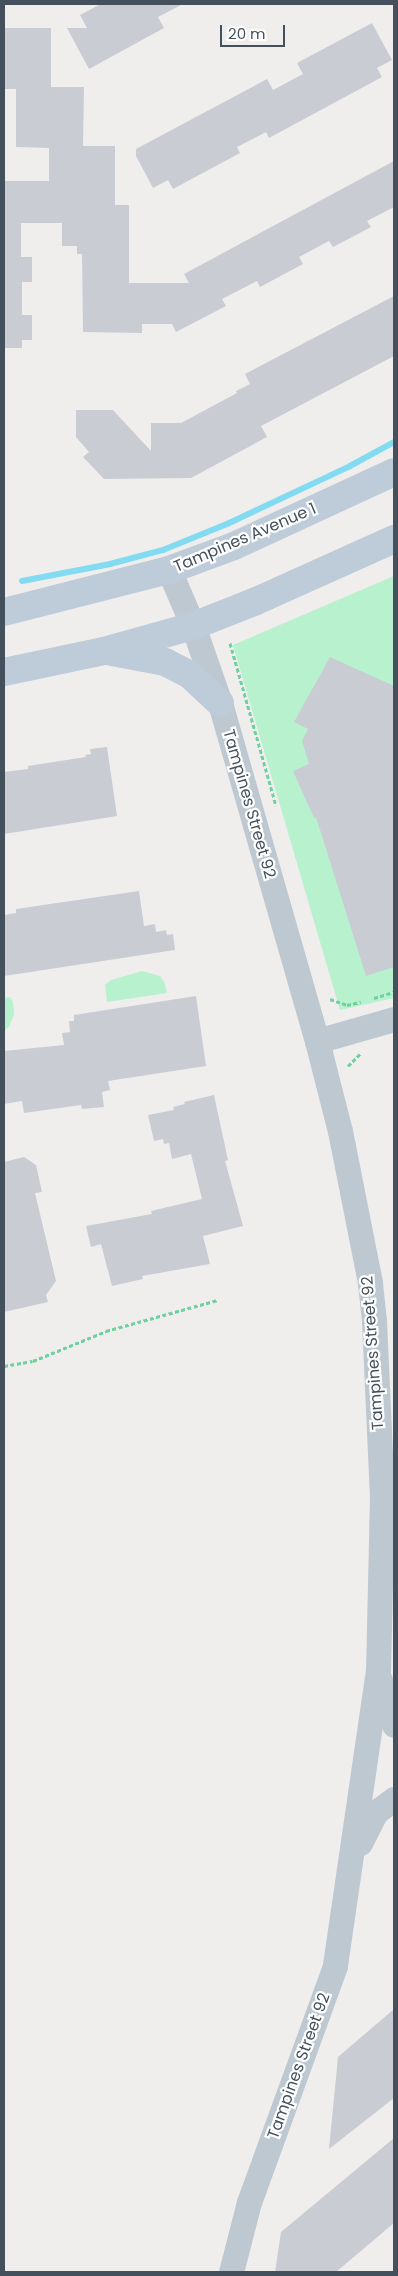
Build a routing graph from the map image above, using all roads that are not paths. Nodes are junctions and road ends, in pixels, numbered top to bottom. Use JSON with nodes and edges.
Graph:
{"nodes":[{"id":1,"x":394,"y":472,"type":"edge"},
{"id":2,"x":394,"y":539,"type":"edge"},
{"id":3,"x":169,"y":570,"type":"junction"},
{"id":4,"x":4,"y":612,"type":"edge"},
{"id":5,"x":193,"y":626,"type":"junction"},
{"id":6,"x":104,"y":651,"type":"junction"},
{"id":7,"x":4,"y":672,"type":"edge"},
{"id":8,"x":220,"y":703,"type":"junction"},
{"id":9,"x":394,"y":1019,"type":"edge"},
{"id":10,"x":317,"y":1041,"type":"junction"},
{"id":11,"x":378,"y":1670,"type":"junction"},
{"id":12,"x":394,"y":1725,"type":"edge"},
{"id":13,"x":394,"y":1799,"type":"edge"},
{"id":14,"x":353,"y":1856,"type":"junction"},
{"id":15,"x":230,"y":2272,"type":"edge"}],
"edges":[{"from":1,"to":3,"type":"main road","name":"Tampines Avenue 1"},
{"from":2,"to":5,"type":"main road"},
{"from":3,"to":4,"type":"main road","name":"Tampines Avenue 1"},
{"from":3,"to":5,"type":"street","name":"Tampines Street 92"},
{"from":5,"to":6,"type":"main road"},
{"from":5,"to":8,"type":"street","name":"Tampines Street 92"},
{"from":6,"to":7,"type":"main road"},
{"from":6,"to":8,"type":"main road"},
{"from":8,"to":10,"type":"street","name":"Tampines Street 92"},
{"from":9,"to":10,"type":"street"},
{"from":10,"to":11,"type":"street","name":"Tampines Street 92"},
{"from":11,"to":12,"type":"street","name":"Tampines Street 92"},
{"from":11,"to":14,"type":"street","name":"Tampines Street 92"},
{"from":13,"to":14,"type":"street","name":"Tampines Street 92"},
{"from":14,"to":15,"type":"street","name":"Tampines Street 92"}]}
